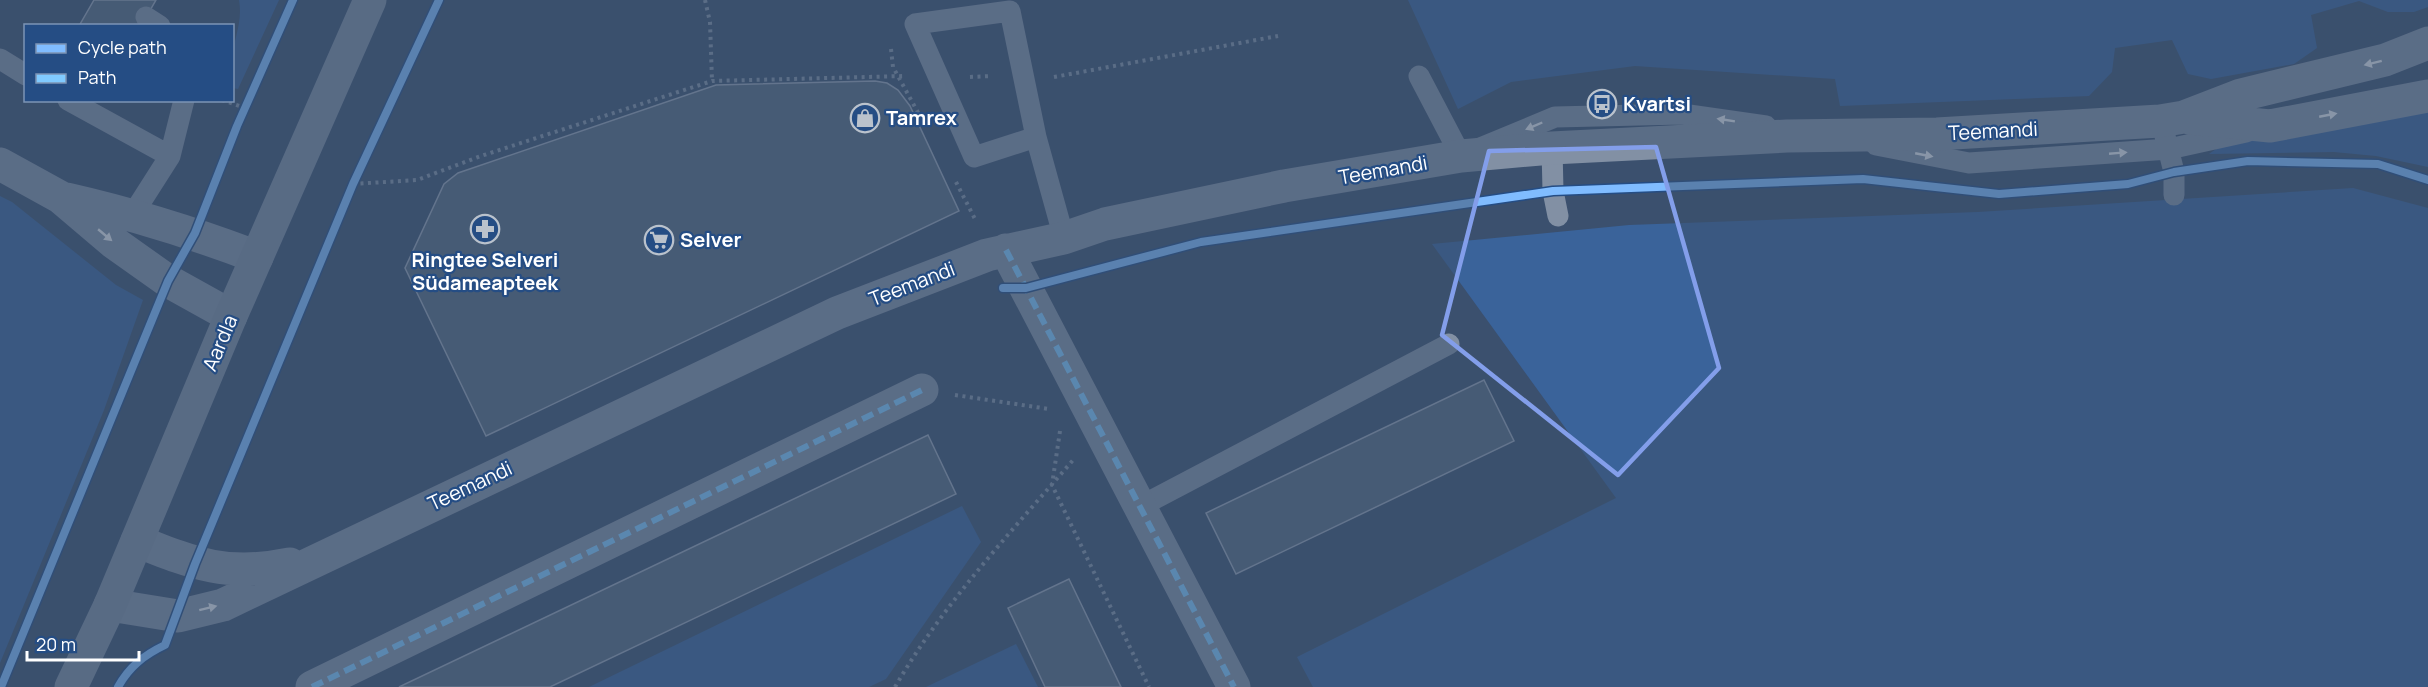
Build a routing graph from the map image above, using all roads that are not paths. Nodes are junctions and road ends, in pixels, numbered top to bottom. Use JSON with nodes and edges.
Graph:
{"nodes":[{"id":1,"x":370,"y":0,"type":"edge"},
{"id":2,"x":2428,"y":43,"type":"edge"},
{"id":3,"x":0,"y":59,"type":"edge"},
{"id":4,"x":24,"y":74,"type":"edge"},
{"id":5,"x":1419,"y":76,"type":"dead end"},
{"id":6,"x":2428,"y":96,"type":"edge"},
{"id":7,"x":72,"y":102,"type":"edge"},
{"id":8,"x":184,"y":102,"type":"edge"},
{"id":9,"x":2171,"y":129,"type":"junction"},
{"id":10,"x":1036,"y":136,"type":"junction"},
{"id":11,"x":1826,"y":136,"type":"junction"},
{"id":12,"x":1552,"y":148,"type":"junction"},
{"id":13,"x":170,"y":156,"type":"junction"},
{"id":14,"x":1461,"y":156,"type":"junction"},
{"id":15,"x":0,"y":164,"type":"edge"},
{"id":16,"x":2174,"y":195,"type":"dead end"},
{"id":17,"x":60,"y":197,"type":"junction"},
{"id":18,"x":133,"y":214,"type":"junction"},
{"id":19,"x":1558,"y":216,"type":"dead end"},
{"id":20,"x":1064,"y":238,"type":"junction"},
{"id":21,"x":1006,"y":250,"type":"junction"},
{"id":22,"x":257,"y":258,"type":"junction"},
{"id":23,"x":231,"y":316,"type":"junction"},
{"id":24,"x":1449,"y":344,"type":"dead end"},
{"id":25,"x":922,"y":390,"type":"road end"},
{"id":26,"x":1141,"y":506,"type":"junction"},
{"id":27,"x":137,"y":541,"type":"junction"},
{"id":28,"x":316,"y":559,"type":"junction"},
{"id":29,"x":110,"y":605,"type":"junction"},
{"id":30,"x":71,"y":687,"type":"edge"},
{"id":31,"x":312,"y":687,"type":"edge"},
{"id":32,"x":1234,"y":687,"type":"edge"}],
"edges":[{"from":1,"to":22,"type":"street","name":"Aardla"},
{"from":2,"to":9,"type":"street","name":"Teemandi","one_way":true},
{"from":3,"to":4,"type":"lane"},
{"from":5,"to":14,"type":"lane"},
{"from":9,"to":6,"type":"street","name":"Teemandi","one_way":true},
{"from":7,"to":13,"type":"lane"},
{"from":8,"to":13,"type":"lane"},
{"from":9,"to":11,"type":"street","name":"Teemandi"},
{"from":9,"to":16,"type":"lane"},
{"from":10,"to":10,"type":"lane"},
{"from":10,"to":20,"type":"lane"},
{"from":11,"to":12,"type":"street","name":"Teemandi"},
{"from":11,"to":14,"type":"lane","one_way":true},
{"from":12,"to":14,"type":"street","name":"Teemandi"},
{"from":12,"to":19,"type":"lane"},
{"from":13,"to":18,"type":"lane"},
{"from":14,"to":20,"type":"street","name":"Teemandi"},
{"from":15,"to":17,"type":"street"},
{"from":17,"to":18,"type":"street"},
{"from":17,"to":23,"type":"street","one_way":true},
{"from":18,"to":22,"type":"street"},
{"from":20,"to":21,"type":"street","name":"Teemandi"},
{"from":21,"to":26,"type":"street"},
{"from":21,"to":28,"type":"street","name":"Teemandi"},
{"from":22,"to":23,"type":"street","name":"Aardla"},
{"from":23,"to":27,"type":"street","name":"Aardla"},
{"from":24,"to":26,"type":"lane"},
{"from":25,"to":31,"type":"street"},
{"from":26,"to":32,"type":"street"},
{"from":27,"to":28,"type":"street","name":"Teemandi"},
{"from":27,"to":29,"type":"street","name":"Aardla"},
{"from":29,"to":28,"type":"street","name":"Teemandi","one_way":true},
{"from":29,"to":30,"type":"street","name":"Aardla"}]}
